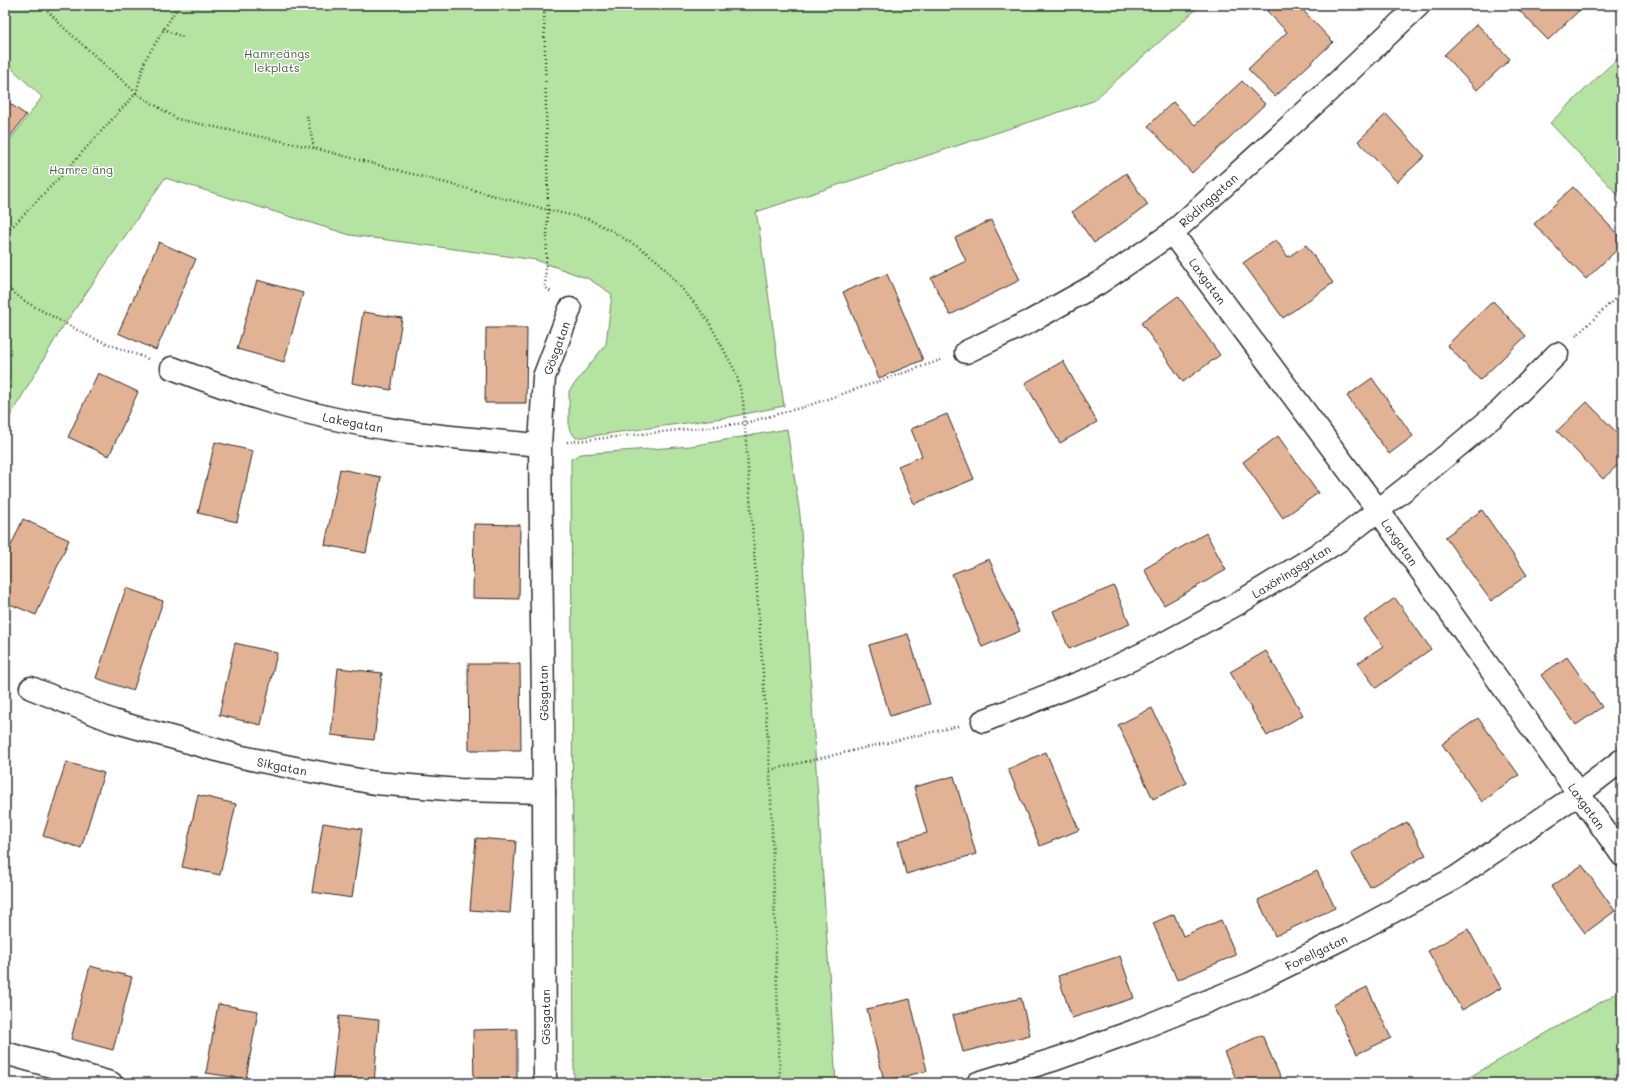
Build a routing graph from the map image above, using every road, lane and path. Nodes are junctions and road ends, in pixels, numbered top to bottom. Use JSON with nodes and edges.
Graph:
{"nodes":[{"id":1,"x":42,"y":5,"type":"edge"},
{"id":2,"x":179,"y":5,"type":"edge"},
{"id":3,"x":544,"y":5,"type":"edge"},
{"id":4,"x":1419,"y":5,"type":"edge"},
{"id":5,"x":163,"y":29,"type":"junction"},
{"id":6,"x":183,"y":37,"type":"dead end"},
{"id":7,"x":136,"y":93,"type":"junction"},
{"id":8,"x":307,"y":116,"type":"dead end"},
{"id":9,"x":314,"y":148,"type":"junction"},
{"id":10,"x":548,"y":210,"type":"junction"},
{"id":11,"x":1172,"y":233,"type":"junction"},
{"id":12,"x":5,"y":234,"type":"edge"},
{"id":13,"x":5,"y":286,"type":"edge"},
{"id":14,"x":1622,"y":292,"type":"edge"},
{"id":15,"x":570,"y":309,"type":"joint"},
{"id":16,"x":966,"y":352,"type":"joint"},
{"id":17,"x":1557,"y":354,"type":"joint"},
{"id":18,"x":172,"y":368,"type":"joint"},
{"id":19,"x":745,"y":423,"type":"junction"},
{"id":20,"x":540,"y":445,"type":"junction"},
{"id":21,"x":1378,"y":510,"type":"junction"},
{"id":22,"x":31,"y":688,"type":"dead end"},
{"id":23,"x":983,"y":721,"type":"joint"},
{"id":24,"x":1622,"y":760,"type":"edge"},
{"id":25,"x":770,"y":770,"type":"junction"},
{"id":26,"x":544,"y":792,"type":"junction"},
{"id":27,"x":1578,"y":794,"type":"junction"},
{"id":28,"x":1622,"y":855,"type":"edge"},
{"id":29,"x":5,"y":1053,"type":"edge"},
{"id":30,"x":111,"y":1083,"type":"edge"},
{"id":31,"x":545,"y":1083,"type":"edge"},
{"id":32,"x":782,"y":1083,"type":"edge"},
{"id":33,"x":978,"y":1083,"type":"edge"}],
"edges":[{"from":1,"to":7,"type":"path"},
{"from":2,"to":5,"type":"path"},
{"from":3,"to":10,"type":"path"},
{"from":4,"to":11,"type":"street","name":"Rödinggatan"},
{"from":5,"to":6,"type":"path"},
{"from":5,"to":7,"type":"path"},
{"from":7,"to":9,"type":"path"},
{"from":7,"to":12,"type":"path"},
{"from":8,"to":9,"type":"path"},
{"from":9,"to":10,"type":"path"},
{"from":10,"to":15,"type":"path"},
{"from":10,"to":19,"type":"path"},
{"from":11,"to":16,"type":"street","name":"Rödinggatan"},
{"from":11,"to":21,"type":"street","name":"Laxgatan"},
{"from":13,"to":18,"type":"path"},
{"from":14,"to":17,"type":"path"},
{"from":15,"to":20,"type":"street","name":"Gösgatan"},
{"from":16,"to":19,"type":"path"},
{"from":17,"to":21,"type":"street","name":"Laxöringsgatan"},
{"from":18,"to":20,"type":"street","name":"Lakegatan"},
{"from":19,"to":20,"type":"path"},
{"from":19,"to":25,"type":"path"},
{"from":20,"to":26,"type":"street","name":"Gösgatan"},
{"from":21,"to":23,"type":"street","name":"Laxöringsgatan"},
{"from":21,"to":27,"type":"street","name":"Laxgatan"},
{"from":22,"to":26,"type":"street","name":"Sikgatan"},
{"from":23,"to":25,"type":"path"},
{"from":24,"to":27,"type":"street","name":"Forellgatan"},
{"from":25,"to":32,"type":"path"},
{"from":26,"to":31,"type":"street","name":"Gösgatan"},
{"from":27,"to":28,"type":"street","name":"Laxgatan"},
{"from":27,"to":33,"type":"street","name":"Forellgatan"},
{"from":29,"to":30,"type":"street"}]}
